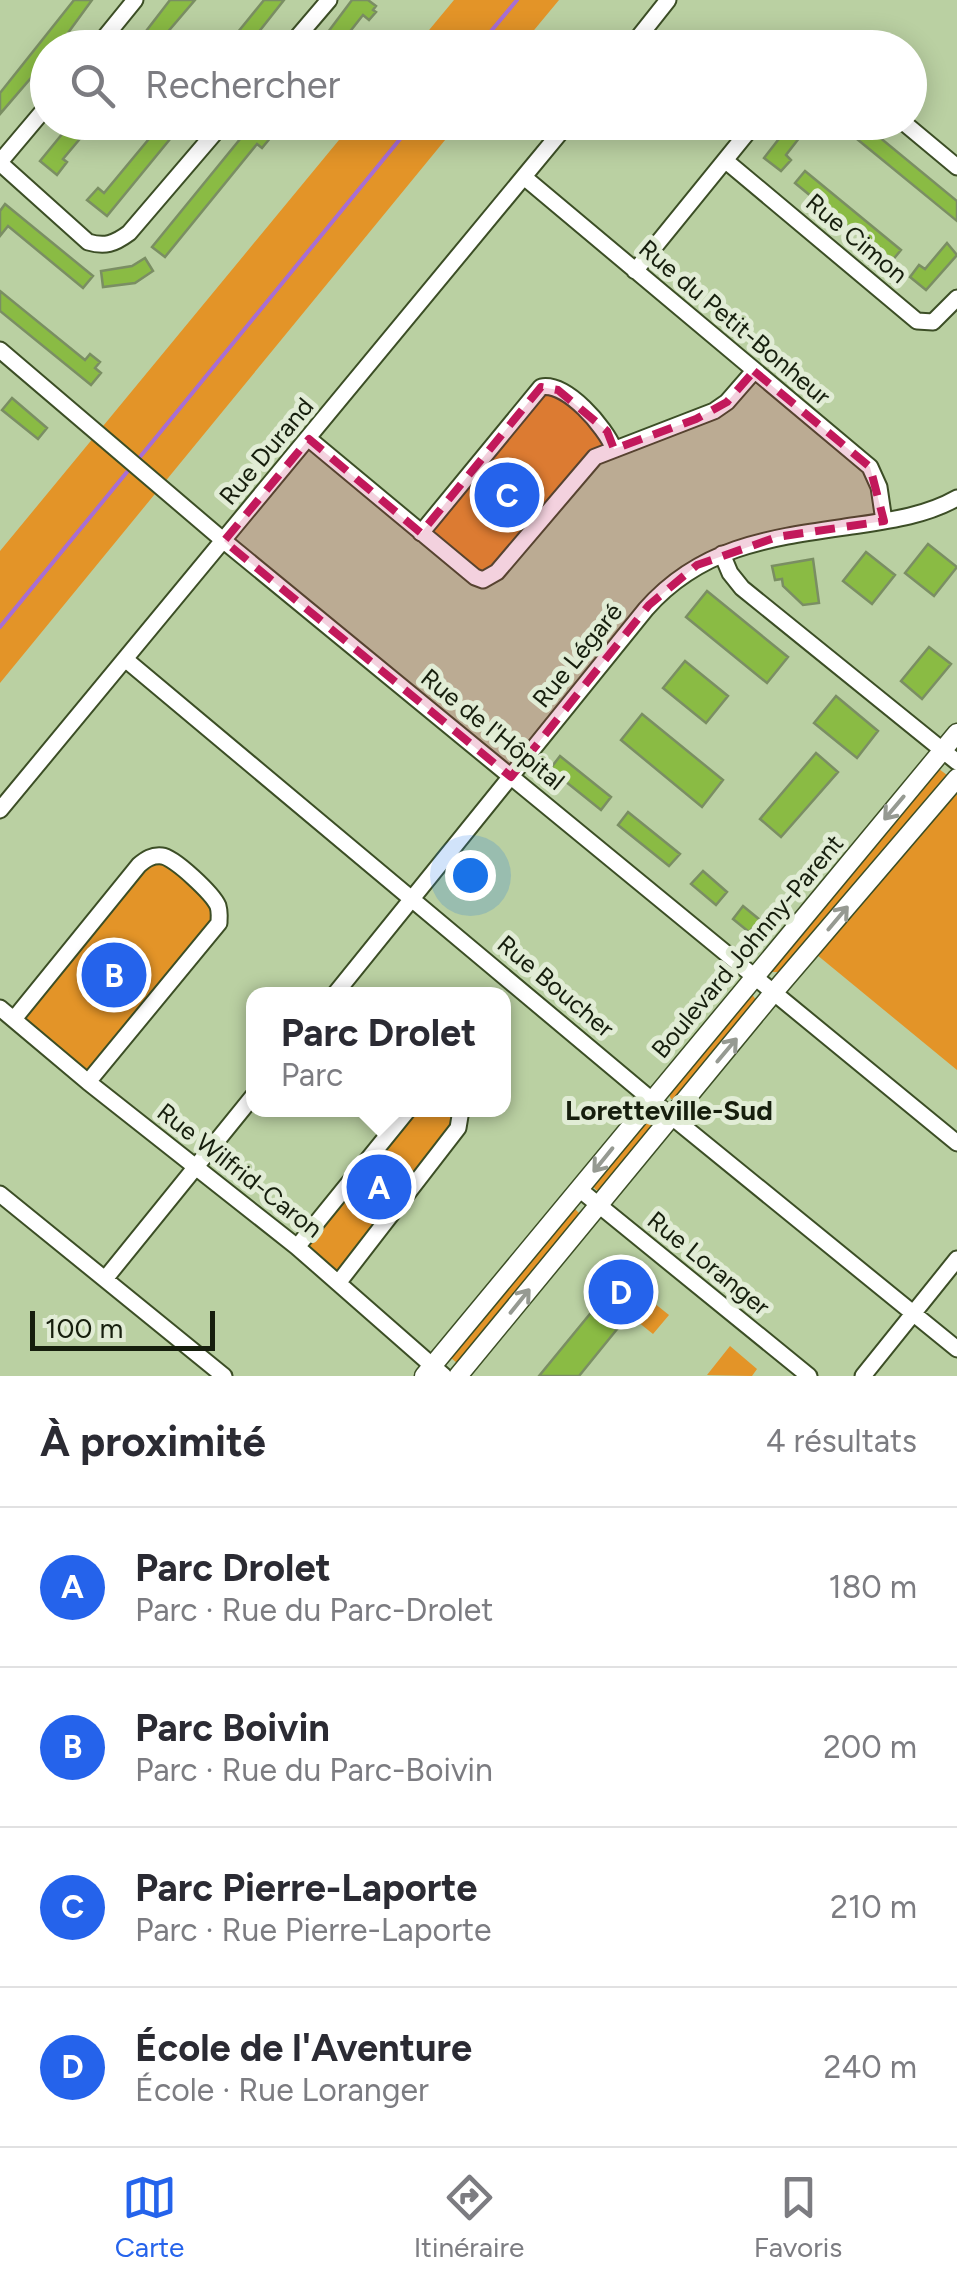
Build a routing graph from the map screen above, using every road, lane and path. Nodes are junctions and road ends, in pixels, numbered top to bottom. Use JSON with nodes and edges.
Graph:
{"nodes":[{"id":1,"x":135,"y":0,"type":"edge"},
{"id":2,"x":330,"y":0,"type":"edge"},
{"id":3,"x":668,"y":0,"type":"edge"},
{"id":4,"x":111,"y":30,"type":"edge"},
{"id":5,"x":304,"y":30,"type":"edge"},
{"id":6,"x":644,"y":30,"type":"edge"},
{"id":7,"x":30,"y":126,"type":"edge"},
{"id":8,"x":208,"y":140,"type":"edge"},
{"id":9,"x":555,"y":140,"type":"edge"},
{"id":10,"x":742,"y":140,"type":"edge"},
{"id":11,"x":925,"y":140,"type":"edge"},
{"id":12,"x":726,"y":161,"type":"junction"},
{"id":13,"x":0,"y":162,"type":"edge"},
{"id":14,"x":957,"y":167,"type":"edge"},
{"id":15,"x":524,"y":178,"type":"junction"},
{"id":16,"x":635,"y":271,"type":"junction"},
{"id":17,"x":957,"y":298,"type":"edge"},
{"id":18,"x":0,"y":350,"type":"edge"},
{"id":19,"x":754,"y":370,"type":"junction"},
{"id":20,"x":309,"y":439,"type":"junction"},
{"id":21,"x":614,"y":449,"type":"junction"},
{"id":22,"x":957,"y":498,"type":"edge"},
{"id":23,"x":884,"y":522,"type":"junction"},
{"id":24,"x":421,"y":533,"type":"junction"},
{"id":25,"x":224,"y":541,"type":"junction"},
{"id":26,"x":722,"y":554,"type":"junction"},
{"id":27,"x":125,"y":660,"type":"junction"},
{"id":28,"x":957,"y":733,"type":"edge"},
{"id":29,"x":950,"y":756,"type":"edge"},
{"id":30,"x":511,"y":777,"type":"junction"},
{"id":31,"x":957,"y":778,"type":"edge"},
{"id":32,"x":0,"y":810,"type":"edge"},
{"id":33,"x":413,"y":898,"type":"junction"},
{"id":34,"x":754,"y":976,"type":"junction"},
{"id":35,"x":341,"y":987,"type":"edge"},
{"id":36,"x":774,"y":992,"type":"junction"},
{"id":37,"x":0,"y":1008,"type":"edge"},
{"id":38,"x":14,"y":1019,"type":"junction"},
{"id":39,"x":88,"y":1082,"type":"junction"},
{"id":40,"x":652,"y":1100,"type":"junction"},
{"id":41,"x":246,"y":1105,"type":"edge"},
{"id":42,"x":402,"y":1117,"type":"edge"},
{"id":43,"x":460,"y":1117,"type":"edge"},
{"id":44,"x":672,"y":1117,"type":"junction"},
{"id":45,"x":957,"y":1143,"type":"edge"},
{"id":46,"x":195,"y":1167,"type":"junction"},
{"id":47,"x":578,"y":1190,"type":"junction"},
{"id":48,"x":0,"y":1194,"type":"edge"},
{"id":49,"x":598,"y":1206,"type":"junction"},
{"id":50,"x":297,"y":1246,"type":"junction"},
{"id":51,"x":957,"y":1259,"type":"edge"},
{"id":52,"x":105,"y":1278,"type":"junction"},
{"id":53,"x":339,"y":1282,"type":"junction"},
{"id":54,"x":913,"y":1313,"type":"junction"},
{"id":55,"x":957,"y":1348,"type":"edge"},
{"id":56,"x":433,"y":1373,"type":"edge"},
{"id":57,"x":224,"y":1376,"type":"edge"},
{"id":58,"x":458,"y":1376,"type":"edge"},
{"id":59,"x":809,"y":1376,"type":"edge"},
{"id":60,"x":862,"y":1376,"type":"edge"}],
"edges":[{"from":1,"to":4,"type":"street"},
{"from":2,"to":5,"type":"street"},
{"from":3,"to":6,"type":"street"},
{"from":7,"to":13,"type":"street"},
{"from":8,"to":13,"type":"street"},
{"from":9,"to":15,"type":"street","name":"Rue Durand"},
{"from":10,"to":12,"type":"street"},
{"from":11,"to":14,"type":"street"},
{"from":12,"to":16,"type":"street"},
{"from":12,"to":17,"type":"street","name":"Rue Cimon"},
{"from":15,"to":16,"type":"street","name":"Rue du Petit-Bonheur"},
{"from":15,"to":20,"type":"street","name":"Rue Durand"},
{"from":16,"to":19,"type":"street","name":"Rue du Petit-Bonheur"},
{"from":18,"to":25,"type":"street","name":"Rue de l'Hôpital"},
{"from":19,"to":21,"type":"street"},
{"from":19,"to":23,"type":"street","name":"Rue du Petit-Bonheur"},
{"from":20,"to":24,"type":"street"},
{"from":20,"to":25,"type":"street","name":"Rue Durand"},
{"from":21,"to":24,"type":"street"},
{"from":21,"to":24,"type":"street"},
{"from":22,"to":23,"type":"street","name":"Rue Légaré"},
{"from":23,"to":26,"type":"street","name":"Rue Légaré"},
{"from":25,"to":27,"type":"street","name":"Rue Durand"},
{"from":25,"to":30,"type":"street","name":"Rue de l'Hôpital"},
{"from":26,"to":29,"type":"street"},
{"from":26,"to":30,"type":"street","name":"Rue Légaré"},
{"from":27,"to":32,"type":"street","name":"Rue Durand"},
{"from":27,"to":33,"type":"street","name":"Rue Boucher"},
{"from":28,"to":29,"type":"street","name":"Boulevard Johnny-Parent"},
{"from":29,"to":34,"type":"street","name":"Boulevard Johnny-Parent","one_way":true},
{"from":30,"to":33,"type":"street","name":"Rue Légaré"},
{"from":30,"to":34,"type":"street","name":"Rue de l'Hôpital"},
{"from":36,"to":31,"type":"street","name":"Boulevard Johnny-Parent","one_way":true},
{"from":33,"to":35,"type":"street","name":"Rue Légaré"},
{"from":33,"to":40,"type":"street","name":"Rue Boucher"},
{"from":34,"to":36,"type":"street","name":"Rue de l'Hôpital"},
{"from":34,"to":40,"type":"street","name":"Boulevard Johnny-Parent"},
{"from":44,"to":36,"type":"street","name":"Boulevard Johnny-Parent","one_way":true},
{"from":36,"to":45,"type":"street","name":"Rue de l'Hôpital"},
{"from":37,"to":38,"type":"street","name":"Rue Wilfrid-Caron"},
{"from":38,"to":39,"type":"street","name":"Rue Wilfrid-Caron"},
{"from":38,"to":39,"type":"street"},
{"from":39,"to":46,"type":"street","name":"Rue Wilfrid-Caron"},
{"from":40,"to":44,"type":"street","name":"Rue Boucher"},
{"from":40,"to":47,"type":"street","name":"Boulevard Johnny-Parent","one_way":true},
{"from":41,"to":46,"type":"street"},
{"from":42,"to":50,"type":"street"},
{"from":43,"to":53,"type":"street"},
{"from":44,"to":49,"type":"street","name":"Boulevard Johnny-Parent"},
{"from":44,"to":54,"type":"street","name":"Rue Boucher"},
{"from":46,"to":50,"type":"street","name":"Rue Wilfrid-Caron"},
{"from":46,"to":52,"type":"street"},
{"from":47,"to":49,"type":"street","name":"Rue Loranger"},
{"from":47,"to":56,"type":"street","name":"Boulevard Johnny-Parent"},
{"from":48,"to":52,"type":"street"},
{"from":58,"to":49,"type":"street","name":"Boulevard Johnny-Parent","one_way":true},
{"from":49,"to":59,"type":"street","name":"Rue Loranger"},
{"from":50,"to":53,"type":"street","name":"Rue Wilfrid-Caron"},
{"from":51,"to":54,"type":"street"},
{"from":52,"to":57,"type":"street"},
{"from":53,"to":56,"type":"street","name":"Rue Wilfrid-Caron"},
{"from":54,"to":55,"type":"street","name":"Rue Boucher"},
{"from":54,"to":60,"type":"street"}]}
